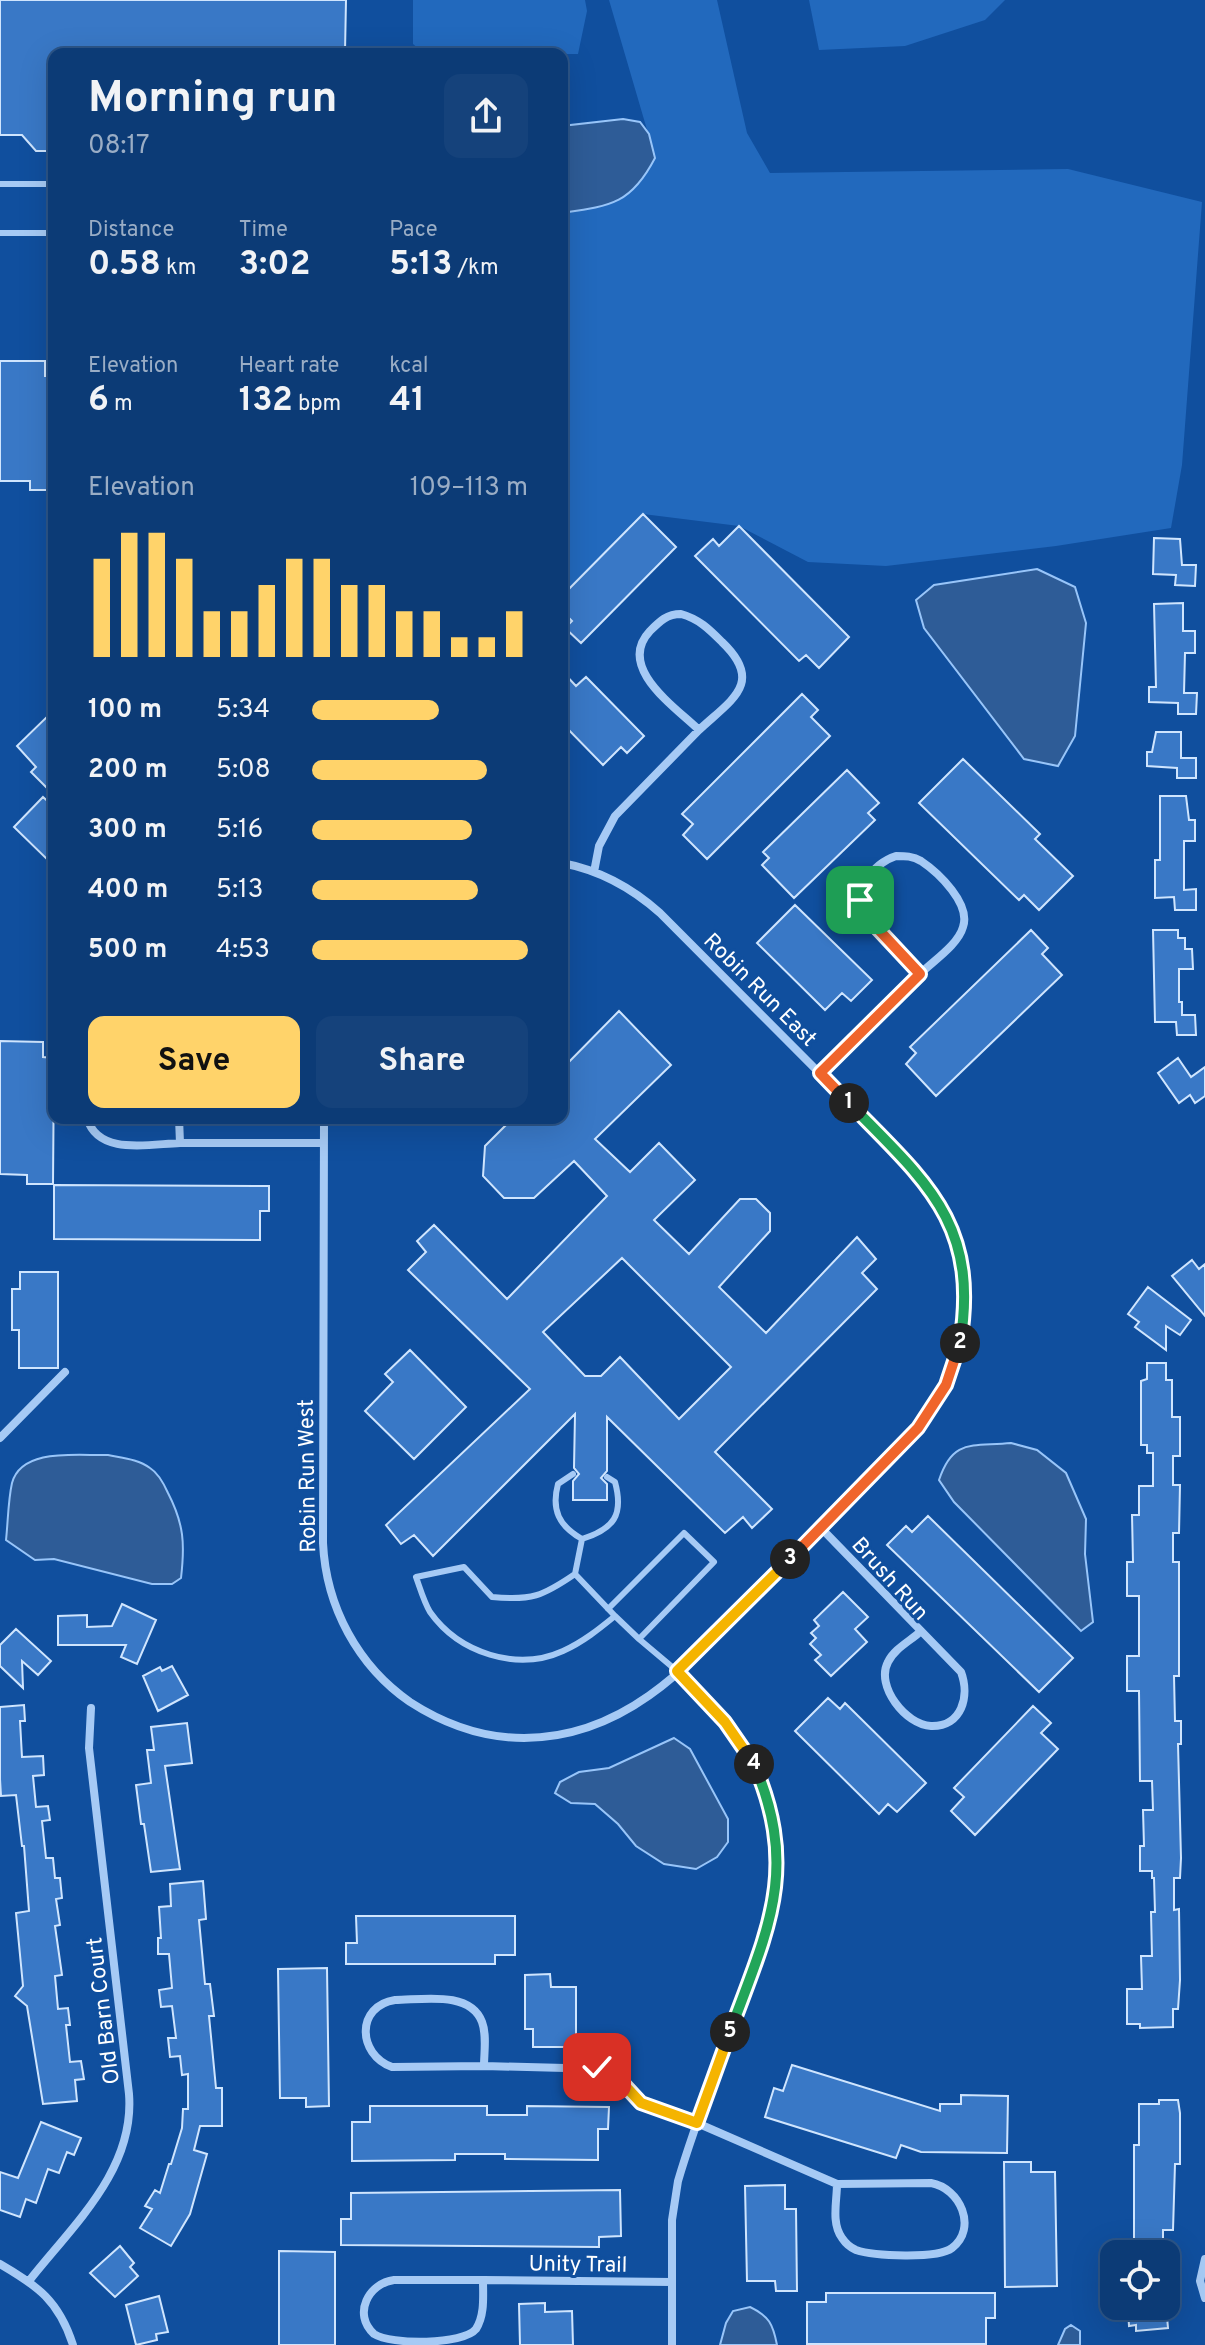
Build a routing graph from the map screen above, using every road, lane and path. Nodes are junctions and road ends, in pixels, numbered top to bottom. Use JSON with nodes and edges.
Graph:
{"nodes":[{"id":1,"x":0,"y":184,"type":"edge"},
{"id":2,"x":48,"y":184,"type":"edge"},
{"id":3,"x":0,"y":233,"type":"edge"},
{"id":4,"x":48,"y":233,"type":"edge"},
{"id":5,"x":699,"y":730,"type":"junction"},
{"id":6,"x":568,"y":865,"type":"edge"},
{"id":7,"x":594,"y":872,"type":"junction"},
{"id":8,"x":920,"y":974,"type":"junction"},
{"id":9,"x":820,"y":1073,"type":"junction"},
{"id":10,"x":90,"y":1124,"type":"edge"},
{"id":11,"x":179,"y":1124,"type":"edge"},
{"id":12,"x":324,"y":1124,"type":"edge"},
{"id":13,"x":180,"y":1143,"type":"junction"},
{"id":14,"x":323,"y":1143,"type":"junction"},
{"id":15,"x":65,"y":1372,"type":"dead end"},
{"id":16,"x":0,"y":1438,"type":"edge"},
{"id":17,"x":573,"y":1474,"type":"dead end"},
{"id":18,"x":607,"y":1477,"type":"dead end"},
{"id":19,"x":821,"y":1528,"type":"junction"},
{"id":20,"x":582,"y":1539,"type":"junction"},
{"id":21,"x":575,"y":1574,"type":"junction"},
{"id":22,"x":608,"y":1609,"type":"junction"},
{"id":23,"x":615,"y":1616,"type":"junction"},
{"id":24,"x":920,"y":1632,"type":"junction"},
{"id":25,"x":639,"y":1639,"type":"junction"},
{"id":26,"x":677,"y":1671,"type":"junction"},
{"id":27,"x":91,"y":1708,"type":"dead end"},
{"id":28,"x":484,"y":2066,"type":"junction"},
{"id":29,"x":697,"y":2123,"type":"junction"},
{"id":30,"x":837,"y":2184,"type":"junction"},
{"id":31,"x":1205,"y":2259,"type":"edge"},
{"id":32,"x":0,"y":2264,"type":"edge"},
{"id":33,"x":483,"y":2280,"type":"junction"},
{"id":34,"x":29,"y":2281,"type":"junction"},
{"id":35,"x":672,"y":2282,"type":"junction"},
{"id":36,"x":1205,"y":2298,"type":"edge"},
{"id":37,"x":73,"y":2345,"type":"edge"},
{"id":38,"x":672,"y":2345,"type":"edge"}],
"edges":[{"from":1,"to":2,"type":"lane"},
{"from":3,"to":4,"type":"lane"},
{"from":5,"to":5,"type":"street"},
{"from":5,"to":7,"type":"street"},
{"from":6,"to":7,"type":"street","name":"Robin Run East"},
{"from":7,"to":9,"type":"street","name":"Robin Run East"},
{"from":8,"to":8,"type":"street"},
{"from":8,"to":9,"type":"street"},
{"from":9,"to":19,"type":"street","name":"Robin Run East"},
{"from":10,"to":13,"type":"street"},
{"from":11,"to":13,"type":"street"},
{"from":12,"to":14,"type":"street","name":"Robin Run West"},
{"from":13,"to":14,"type":"street"},
{"from":14,"to":26,"type":"street","name":"Robin Run West"},
{"from":15,"to":16,"type":"street"},
{"from":17,"to":20,"type":"lane"},
{"from":18,"to":20,"type":"lane"},
{"from":19,"to":24,"type":"street","name":"Brush Run"},
{"from":19,"to":26,"type":"street","name":"Robin Run East"},
{"from":20,"to":21,"type":"lane"},
{"from":21,"to":22,"type":"lane"},
{"from":21,"to":23,"type":"lane"},
{"from":22,"to":23,"type":"lane"},
{"from":22,"to":25,"type":"lane"},
{"from":23,"to":25,"type":"lane"},
{"from":24,"to":24,"type":"street","name":"Brush Run"},
{"from":25,"to":26,"type":"lane"},
{"from":26,"to":29,"type":"street"},
{"from":27,"to":34,"type":"street","name":"Old Barn Court"},
{"from":28,"to":28,"type":"street"},
{"from":28,"to":29,"type":"street"},
{"from":29,"to":30,"type":"street"},
{"from":29,"to":35,"type":"street"},
{"from":30,"to":30,"type":"street"},
{"from":31,"to":36,"type":"street"},
{"from":32,"to":34,"type":"street"},
{"from":33,"to":33,"type":"street","name":"Unity Trail"},
{"from":33,"to":35,"type":"street","name":"Unity Trail"},
{"from":34,"to":37,"type":"street"},
{"from":35,"to":38,"type":"street"}]}
